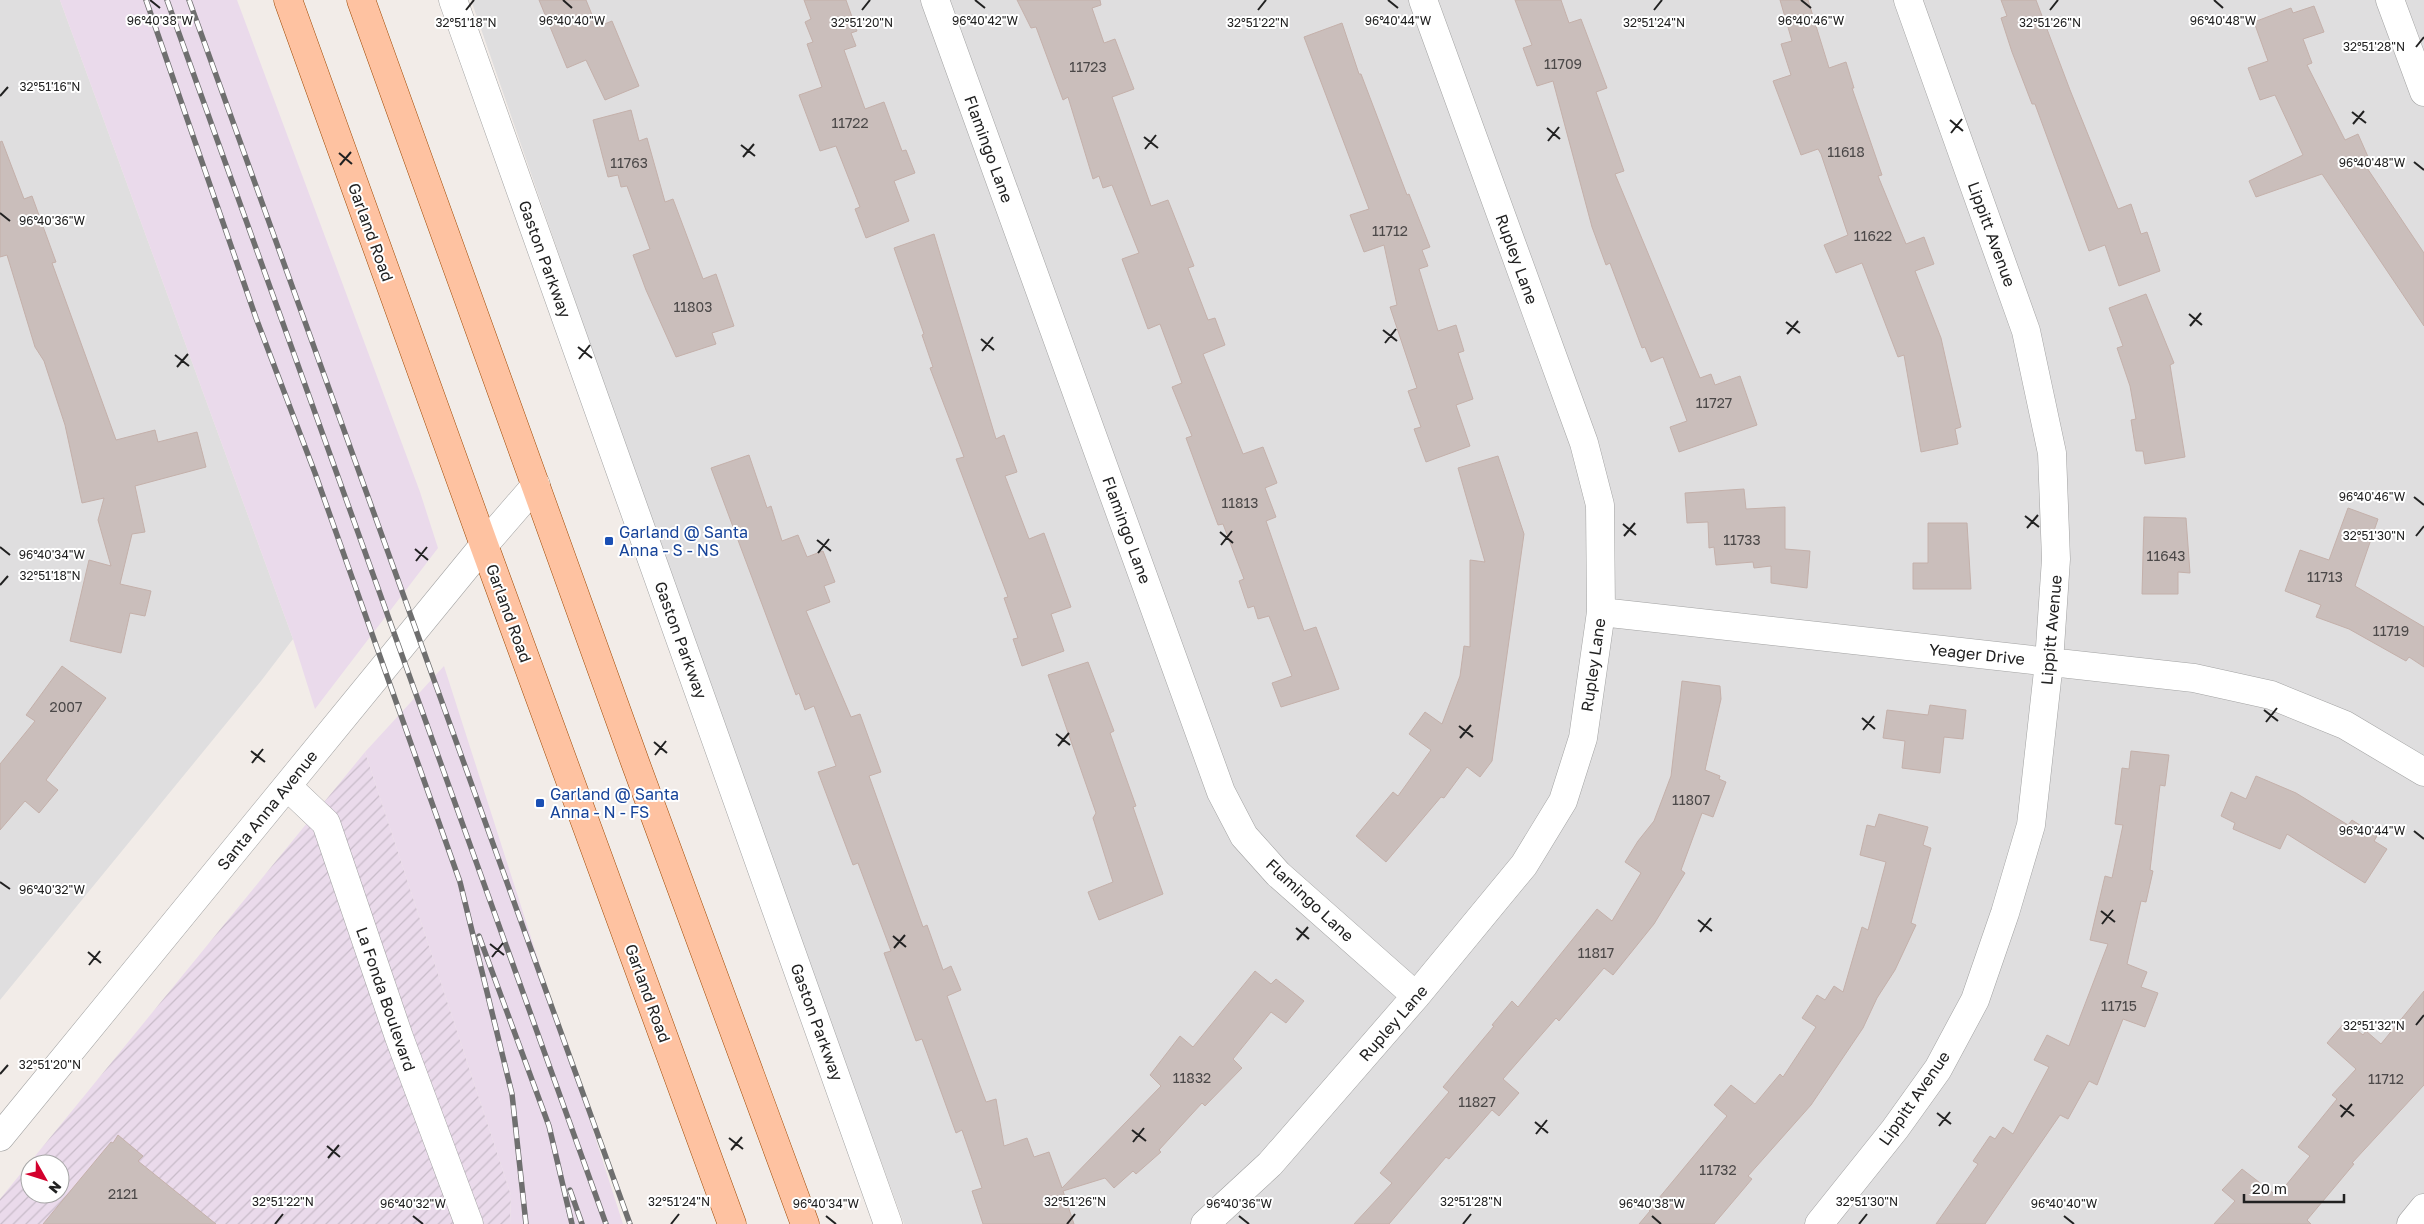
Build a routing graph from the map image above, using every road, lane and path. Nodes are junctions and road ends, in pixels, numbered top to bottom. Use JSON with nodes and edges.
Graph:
{"nodes":[{"id":1,"x":288,"y":0,"type":"edge"},
{"id":2,"x":361,"y":0,"type":"edge"},
{"id":3,"x":453,"y":0,"type":"edge"},
{"id":4,"x":935,"y":0,"type":"edge"},
{"id":5,"x":1423,"y":0,"type":"edge"},
{"id":6,"x":1908,"y":0,"type":"edge"},
{"id":7,"x":2390,"y":0,"type":"edge"},
{"id":8,"x":2424,"y":92,"type":"edge"},
{"id":9,"x":536,"y":485,"type":"junction"},
{"id":10,"x":484,"y":545,"type":"junction"},
{"id":11,"x":1601,"y":612,"type":"junction"},
{"id":12,"x":2049,"y":662,"type":"junction"},
{"id":13,"x":2424,"y":772,"type":"edge"},
{"id":14,"x":287,"y":786,"type":"junction"},
{"id":15,"x":1416,"y":996,"type":"junction"},
{"id":16,"x":0,"y":1137,"type":"edge"},
{"id":17,"x":2424,"y":1208,"type":"edge"},
{"id":18,"x":469,"y":1224,"type":"edge"},
{"id":19,"x":732,"y":1224,"type":"edge"},
{"id":20,"x":805,"y":1224,"type":"edge"},
{"id":21,"x":888,"y":1224,"type":"edge"},
{"id":22,"x":1205,"y":1224,"type":"edge"},
{"id":23,"x":1819,"y":1224,"type":"edge"},
{"id":24,"x":2411,"y":1224,"type":"edge"}],
"edges":[{"from":1,"to":10,"type":"main road","name":"Garland Road"},
{"from":2,"to":9,"type":"main road"},
{"from":3,"to":21,"type":"street","name":"Gaston Parkway"},
{"from":4,"to":15,"type":"street","name":"Flamingo Lane"},
{"from":5,"to":11,"type":"street","name":"Rupley Lane"},
{"from":6,"to":12,"type":"street","name":"Lippitt Avenue"},
{"from":7,"to":8,"type":"street"},
{"from":9,"to":10,"type":"street","name":"Santa Anna Avenue"},
{"from":9,"to":20,"type":"main road"},
{"from":10,"to":14,"type":"street","name":"Santa Anna Avenue"},
{"from":10,"to":19,"type":"main road","name":"Garland Road"},
{"from":11,"to":12,"type":"street","name":"Yeager Drive"},
{"from":11,"to":15,"type":"street","name":"Rupley Lane"},
{"from":12,"to":13,"type":"street","name":"Yeager Drive"},
{"from":12,"to":23,"type":"street","name":"Lippitt Avenue"},
{"from":14,"to":16,"type":"street","name":"Santa Anna Avenue"},
{"from":14,"to":18,"type":"street","name":"La Fonda Boulevard"},
{"from":15,"to":22,"type":"street","name":"Rupley Lane"},
{"from":17,"to":24,"type":"street"}]}
